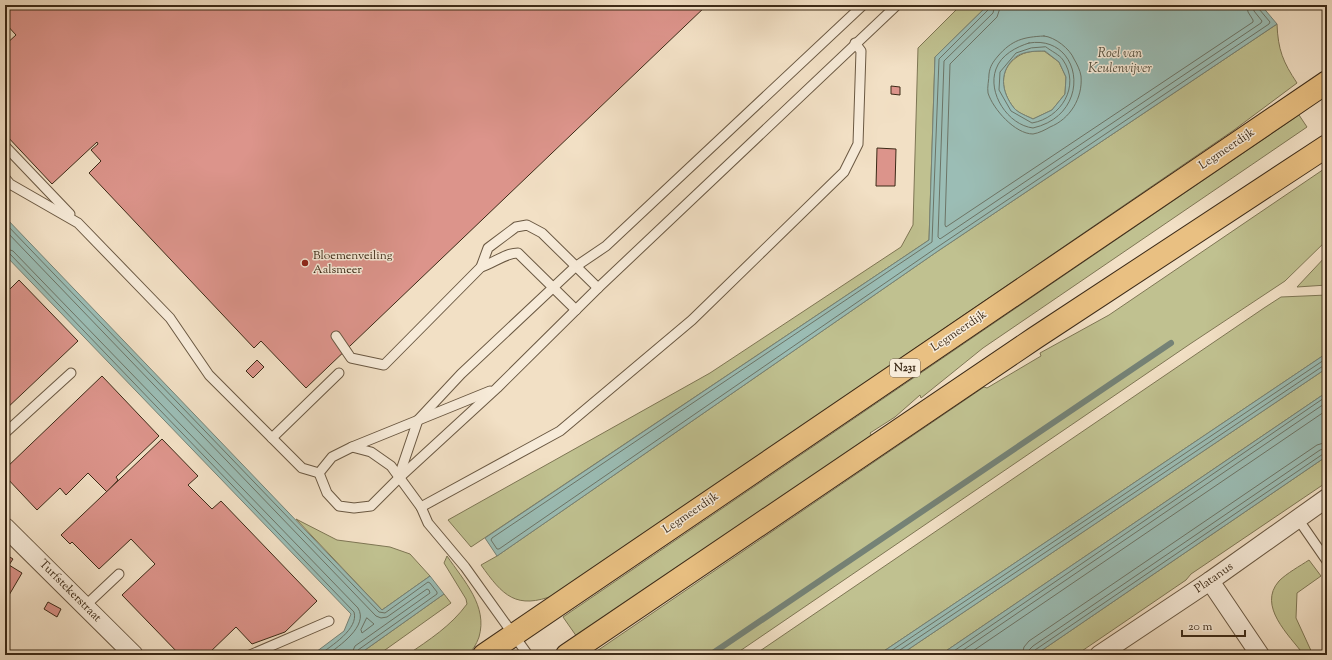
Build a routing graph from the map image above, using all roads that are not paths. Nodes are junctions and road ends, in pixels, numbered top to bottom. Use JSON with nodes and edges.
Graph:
{"nodes":[{"id":1,"x":863,"y":5,"type":"edge"},
{"id":2,"x":897,"y":5,"type":"edge"},
{"id":3,"x":855,"y":43,"type":"junction"},
{"id":4,"x":1327,"y":82,"type":"edge"},
{"id":5,"x":5,"y":146,"type":"edge"},
{"id":6,"x":1327,"y":146,"type":"edge"},
{"id":7,"x":5,"y":178,"type":"edge"},
{"id":8,"x":78,"y":223,"type":"junction"},
{"id":9,"x":576,"y":267,"type":"junction"},
{"id":10,"x":481,"y":268,"type":"junction"},
{"id":11,"x":553,"y":288,"type":"junction"},
{"id":12,"x":598,"y":288,"type":"junction"},
{"id":13,"x":576,"y":310,"type":"junction"},
{"id":14,"x":336,"y":336,"type":"dead end"},
{"id":15,"x":71,"y":373,"type":"dead end"},
{"id":16,"x":339,"y":373,"type":"dead end"},
{"id":17,"x":497,"y":388,"type":"junction"},
{"id":18,"x":418,"y":420,"type":"junction"},
{"id":19,"x":5,"y":433,"type":"edge"},
{"id":20,"x":272,"y":438,"type":"junction"},
{"id":21,"x":352,"y":447,"type":"junction"},
{"id":22,"x":319,"y":473,"type":"junction"},
{"id":23,"x":399,"y":478,"type":"junction"},
{"id":24,"x":1327,"y":498,"type":"edge"},
{"id":25,"x":421,"y":507,"type":"junction"},
{"id":26,"x":1298,"y":519,"type":"junction"},
{"id":27,"x":5,"y":527,"type":"edge"},
{"id":28,"x":1327,"y":561,"type":"edge"},
{"id":29,"x":119,"y":574,"type":"dead end"},
{"id":30,"x":1210,"y":580,"type":"junction"},
{"id":31,"x":85,"y":606,"type":"junction"},
{"id":32,"x":329,"y":621,"type":"dead end"},
{"id":33,"x":512,"y":635,"type":"junction"},
{"id":34,"x":134,"y":655,"type":"edge"},
{"id":35,"x":250,"y":655,"type":"edge"},
{"id":36,"x":484,"y":655,"type":"edge"},
{"id":37,"x":528,"y":655,"type":"edge"},
{"id":38,"x":567,"y":655,"type":"edge"},
{"id":39,"x":1099,"y":655,"type":"edge"},
{"id":40,"x":1260,"y":655,"type":"edge"}],
"edges":[{"from":1,"to":9,"type":"lane"},
{"from":2,"to":3,"type":"lane"},
{"from":3,"to":12,"type":"lane"},
{"from":3,"to":25,"type":"lane"},
{"from":4,"to":33,"type":"main road","name":"Legmeerdijk","number":"N231"},
{"from":5,"to":8,"type":"lane"},
{"from":6,"to":38,"type":"main road"},
{"from":7,"to":8,"type":"lane"},
{"from":8,"to":20,"type":"lane"},
{"from":9,"to":10,"type":"lane"},
{"from":9,"to":11,"type":"lane"},
{"from":9,"to":12,"type":"lane"},
{"from":10,"to":11,"type":"lane"},
{"from":10,"to":14,"type":"lane"},
{"from":11,"to":13,"type":"lane"},
{"from":11,"to":18,"type":"lane"},
{"from":12,"to":13,"type":"lane"},
{"from":13,"to":17,"type":"lane"},
{"from":15,"to":19,"type":"lane"},
{"from":16,"to":20,"type":"lane"},
{"from":17,"to":18,"type":"lane"},
{"from":17,"to":23,"type":"lane"},
{"from":18,"to":21,"type":"lane"},
{"from":18,"to":23,"type":"lane"},
{"from":20,"to":22,"type":"lane"},
{"from":21,"to":22,"type":"lane"},
{"from":21,"to":23,"type":"lane"},
{"from":22,"to":23,"type":"lane"},
{"from":23,"to":25,"type":"lane"},
{"from":24,"to":26,"type":"street","name":"Platanus"},
{"from":25,"to":33,"type":"lane"},
{"from":26,"to":28,"type":"lane"},
{"from":26,"to":30,"type":"street","name":"Platanus"},
{"from":27,"to":31,"type":"street","name":"Turfstekerstraat"},
{"from":29,"to":31,"type":"lane"},
{"from":30,"to":39,"type":"street","name":"Platanus"},
{"from":30,"to":40,"type":"street"},
{"from":31,"to":34,"type":"street","name":"Turfstekerstraat"},
{"from":32,"to":35,"type":"lane"},
{"from":33,"to":36,"type":"main road","name":"Legmeerdijk","number":"N231"},
{"from":33,"to":37,"type":"lane"}]}
